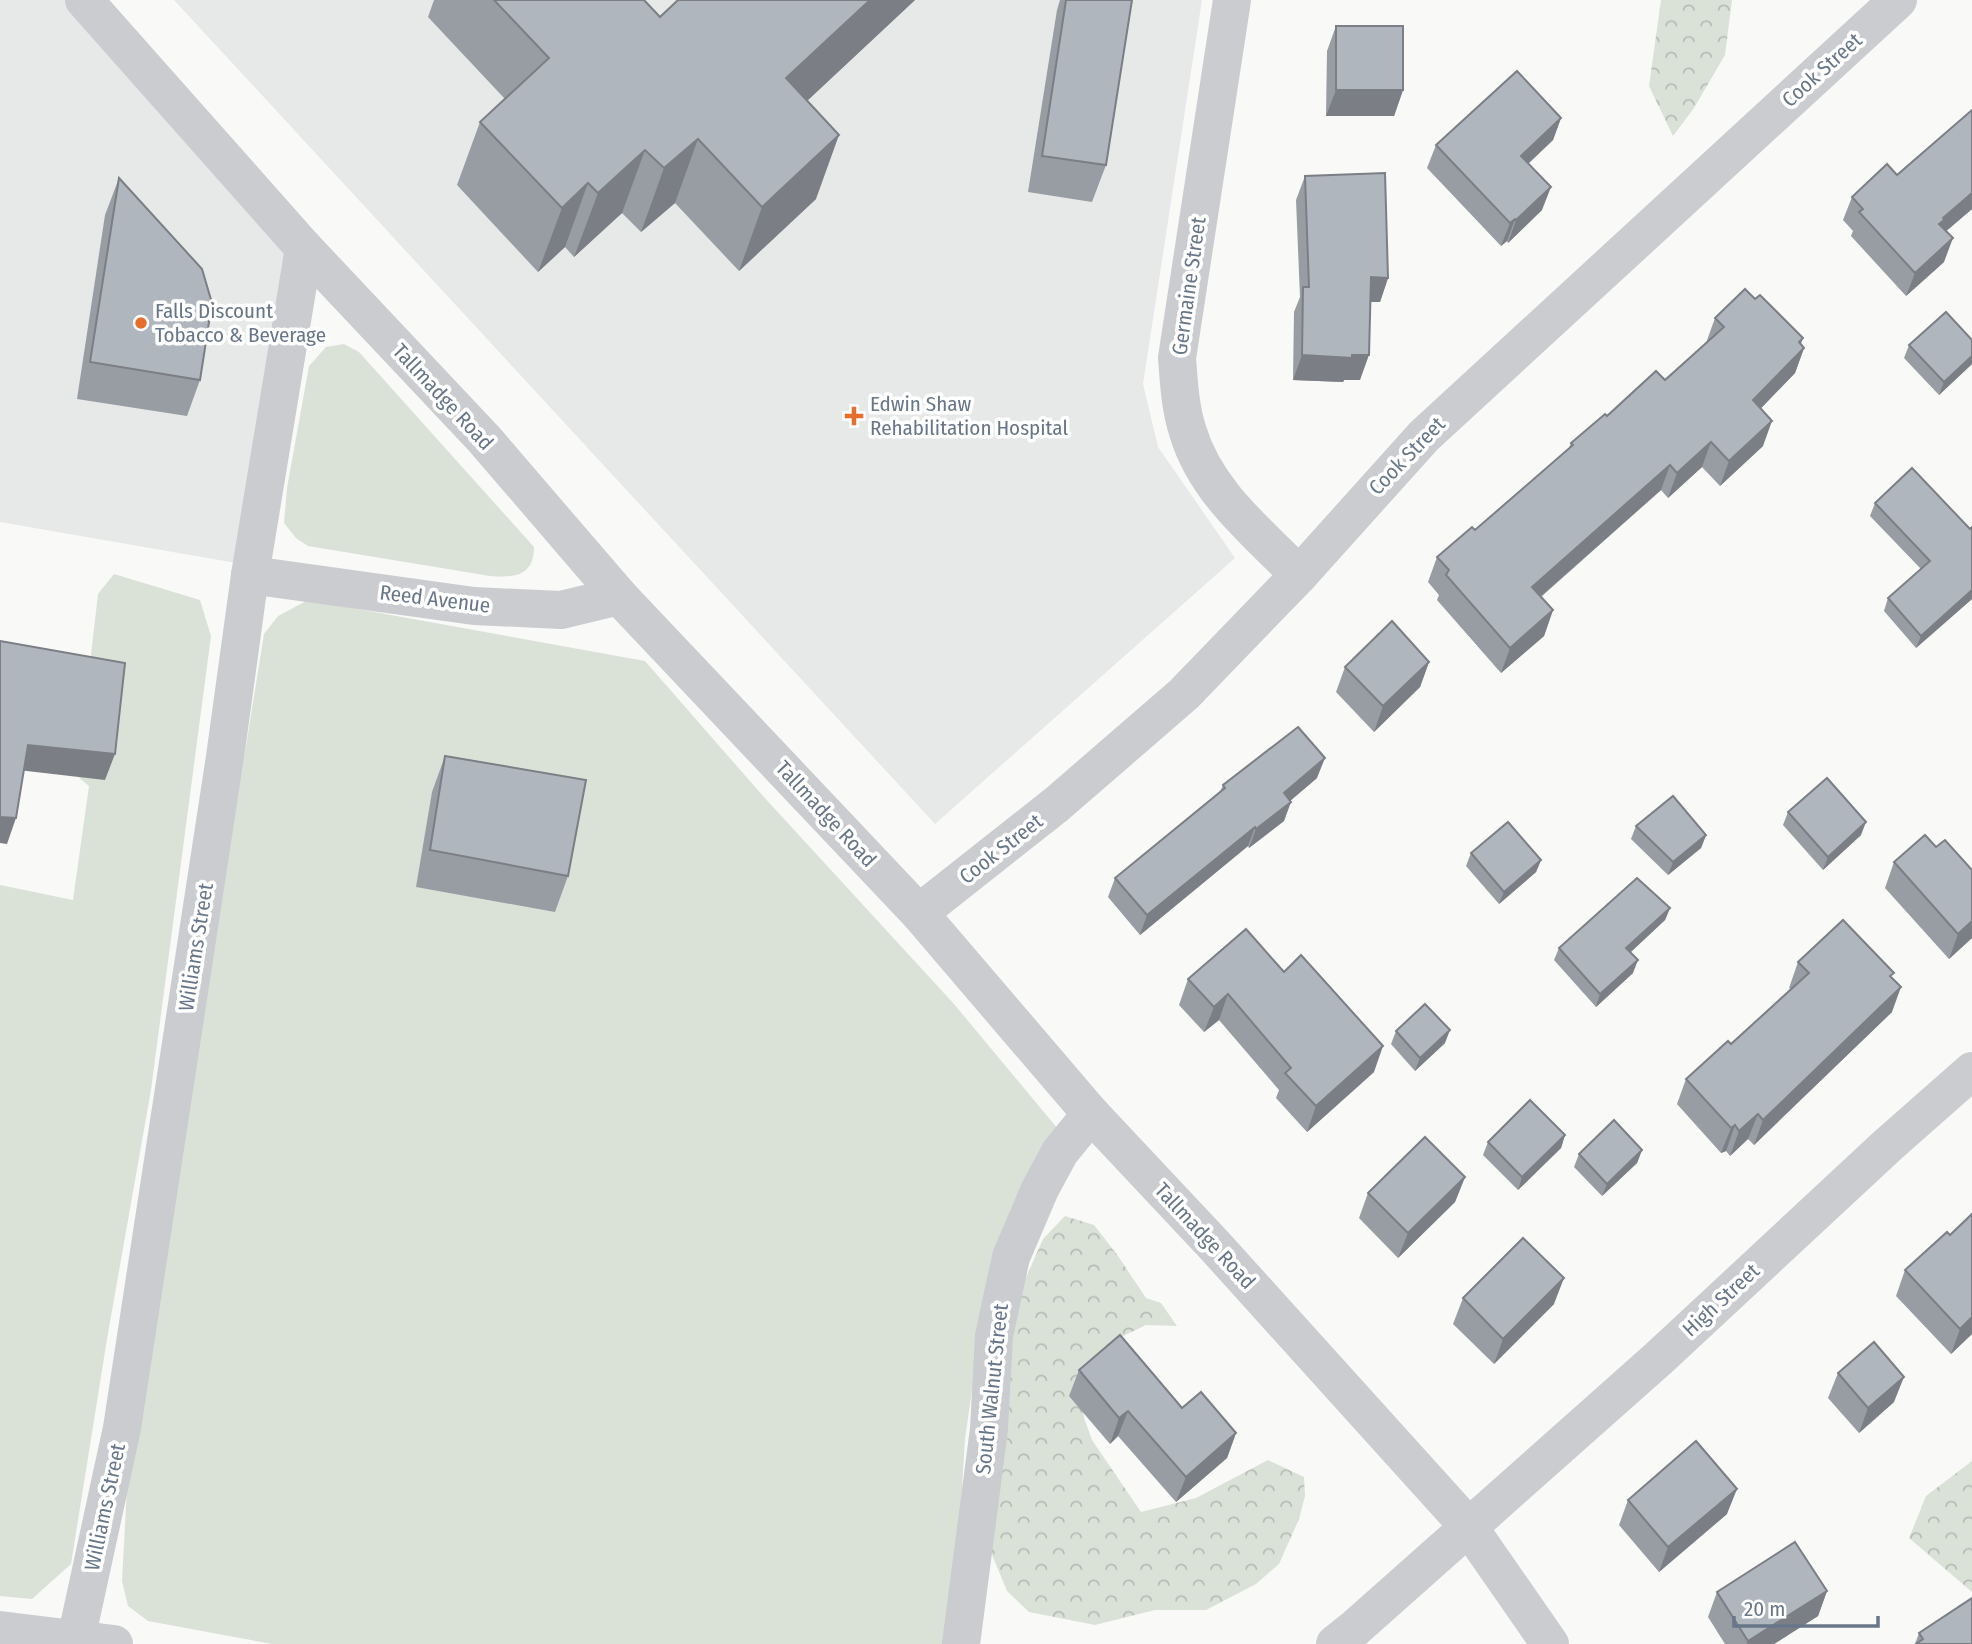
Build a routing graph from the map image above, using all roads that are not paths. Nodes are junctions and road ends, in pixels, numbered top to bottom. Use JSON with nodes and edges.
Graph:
{"nodes":[{"id":1,"x":84,"y":0,"type":"edge"},
{"id":2,"x":1232,"y":0,"type":"edge"},
{"id":3,"x":1898,"y":0,"type":"edge"},
{"id":4,"x":304,"y":248,"type":"junction"},
{"id":5,"x":250,"y":575,"type":"junction"},
{"id":6,"x":1299,"y":575,"type":"junction"},
{"id":7,"x":619,"y":596,"type":"junction"},
{"id":8,"x":919,"y":913,"type":"junction"},
{"id":9,"x":1972,"y":1071,"type":"edge"},
{"id":10,"x":1091,"y":1114,"type":"junction"},
{"id":11,"x":1468,"y":1526,"type":"junction"},
{"id":12,"x":0,"y":1630,"type":"edge"},
{"id":13,"x":76,"y":1641,"type":"edge"},
{"id":14,"x":114,"y":1644,"type":"edge"},
{"id":15,"x":961,"y":1644,"type":"edge"},
{"id":16,"x":1335,"y":1644,"type":"edge"},
{"id":17,"x":1550,"y":1644,"type":"edge"}],
"edges":[{"from":1,"to":4,"type":"street","name":"Tallmadge Road"},
{"from":2,"to":6,"type":"street","name":"Germaine Street"},
{"from":3,"to":6,"type":"street","name":"Cook Street"},
{"from":4,"to":5,"type":"street","name":"Williams Street"},
{"from":4,"to":7,"type":"street","name":"Tallmadge Road"},
{"from":5,"to":7,"type":"street","name":"Reed Avenue"},
{"from":5,"to":13,"type":"street","name":"Williams Street"},
{"from":6,"to":8,"type":"street","name":"Cook Street"},
{"from":7,"to":8,"type":"street","name":"Tallmadge Road"},
{"from":8,"to":10,"type":"street","name":"Tallmadge Road"},
{"from":9,"to":11,"type":"street","name":"High Street"},
{"from":10,"to":11,"type":"street","name":"Tallmadge Road"},
{"from":10,"to":15,"type":"street","name":"South Walnut Street"},
{"from":11,"to":16,"type":"street","name":"High Street"},
{"from":11,"to":17,"type":"street","name":"Tallmadge Road"},
{"from":12,"to":13,"type":"street"},
{"from":13,"to":14,"type":"street"}]}
